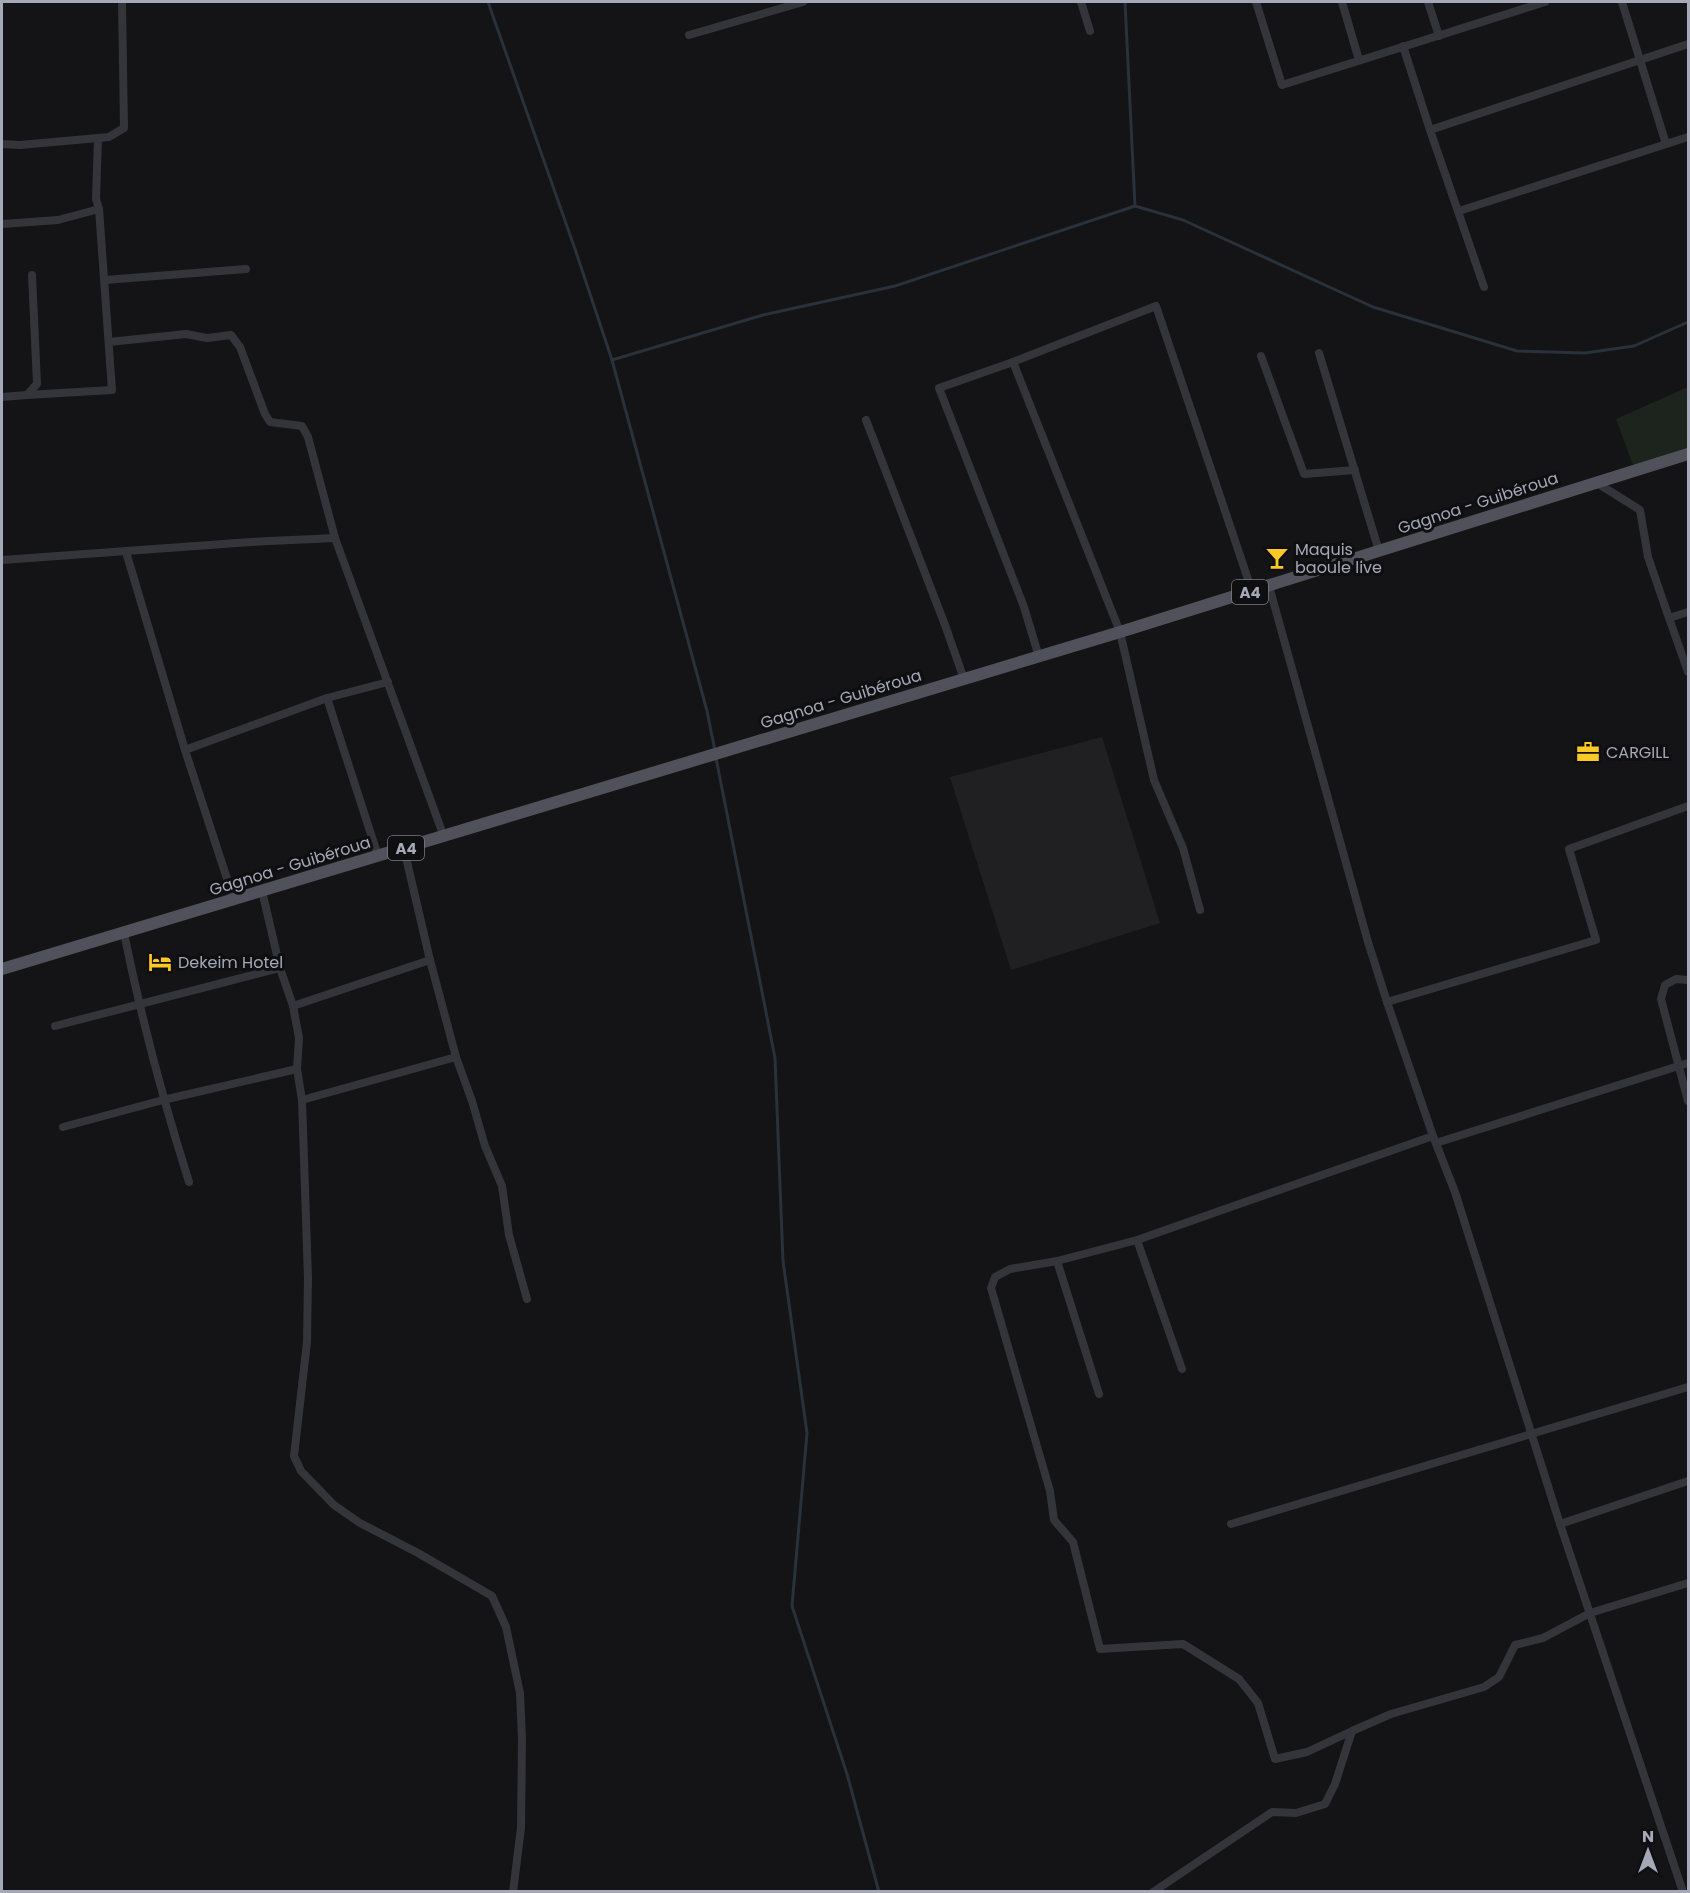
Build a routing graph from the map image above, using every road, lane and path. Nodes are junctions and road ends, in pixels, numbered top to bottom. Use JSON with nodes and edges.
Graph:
{"nodes":[{"id":1,"x":122,"y":2,"type":"edge"},
{"id":2,"x":803,"y":2,"type":"edge"},
{"id":3,"x":1081,"y":2,"type":"edge"},
{"id":4,"x":1256,"y":2,"type":"edge"},
{"id":5,"x":1342,"y":2,"type":"edge"},
{"id":6,"x":1428,"y":2,"type":"edge"},
{"id":7,"x":1545,"y":2,"type":"edge"},
{"id":8,"x":1623,"y":2,"type":"edge"},
{"id":9,"x":1090,"y":31,"type":"dead end"},
{"id":10,"x":689,"y":35,"type":"dead end"},
{"id":11,"x":1439,"y":36,"type":"junction"},
{"id":12,"x":1689,"y":44,"type":"edge"},
{"id":13,"x":1403,"y":46,"type":"junction"},
{"id":14,"x":1359,"y":60,"type":"junction"},
{"id":15,"x":1640,"y":60,"type":"junction"},
{"id":16,"x":1430,"y":130,"type":"junction"},
{"id":17,"x":1689,"y":137,"type":"edge"},
{"id":18,"x":98,"y":138,"type":"junction"},
{"id":19,"x":2,"y":144,"type":"edge"},
{"id":20,"x":1666,"y":144,"type":"junction"},
{"id":21,"x":99,"y":209,"type":"junction"},
{"id":22,"x":1459,"y":212,"type":"junction"},
{"id":23,"x":2,"y":224,"type":"edge"},
{"id":24,"x":246,"y":269,"type":"dead end"},
{"id":25,"x":32,"y":275,"type":"dead end"},
{"id":26,"x":105,"y":280,"type":"junction"},
{"id":27,"x":1484,"y":287,"type":"dead end"},
{"id":28,"x":109,"y":342,"type":"junction"},
{"id":29,"x":1319,"y":353,"type":"dead end"},
{"id":30,"x":1262,"y":356,"type":"dead end"},
{"id":31,"x":1013,"y":362,"type":"junction"},
{"id":32,"x":27,"y":395,"type":"junction"},
{"id":33,"x":2,"y":398,"type":"edge"},
{"id":34,"x":866,"y":420,"type":"dead end"},
{"id":35,"x":1689,"y":454,"type":"edge"},
{"id":36,"x":1355,"y":470,"type":"junction"},
{"id":37,"x":1597,"y":483,"type":"junction"},
{"id":38,"x":335,"y":538,"type":"junction"},
{"id":39,"x":1379,"y":551,"type":"junction"},
{"id":40,"x":126,"y":552,"type":"junction"},
{"id":41,"x":2,"y":560,"type":"edge"},
{"id":42,"x":1269,"y":586,"type":"junction"},
{"id":43,"x":1252,"y":591,"type":"junction"},
{"id":44,"x":1689,"y":612,"type":"edge"},
{"id":45,"x":1668,"y":618,"type":"junction"},
{"id":46,"x":1120,"y":632,"type":"junction"},
{"id":47,"x":1039,"y":657,"type":"junction"},
{"id":48,"x":1689,"y":672,"type":"edge"},
{"id":49,"x":964,"y":680,"type":"junction"},
{"id":50,"x":388,"y":682,"type":"junction"},
{"id":51,"x":327,"y":698,"type":"junction"},
{"id":52,"x":185,"y":750,"type":"junction"},
{"id":53,"x":1689,"y":806,"type":"edge"},
{"id":54,"x":444,"y":837,"type":"junction"},
{"id":55,"x":404,"y":849,"type":"junction"},
{"id":56,"x":378,"y":856,"type":"junction"},
{"id":57,"x":262,"y":891,"type":"junction"},
{"id":58,"x":234,"y":900,"type":"junction"},
{"id":59,"x":1200,"y":910,"type":"dead end"},
{"id":60,"x":124,"y":933,"type":"junction"},
{"id":61,"x":430,"y":960,"type":"junction"},
{"id":62,"x":280,"y":968,"type":"junction"},
{"id":63,"x":2,"y":969,"type":"edge"},
{"id":64,"x":1689,"y":980,"type":"edge"},
{"id":65,"x":1387,"y":1002,"type":"junction"},
{"id":66,"x":139,"y":1005,"type":"junction"},
{"id":67,"x":293,"y":1006,"type":"junction"},
{"id":68,"x":55,"y":1026,"type":"dead end"},
{"id":69,"x":456,"y":1057,"type":"junction"},
{"id":70,"x":1689,"y":1063,"type":"edge"},
{"id":71,"x":1678,"y":1066,"type":"junction"},
{"id":72,"x":297,"y":1069,"type":"junction"},
{"id":73,"x":163,"y":1100,"type":"junction"},
{"id":74,"x":302,"y":1100,"type":"junction"},
{"id":75,"x":1689,"y":1101,"type":"edge"},
{"id":76,"x":63,"y":1127,"type":"dead end"},
{"id":77,"x":1434,"y":1139,"type":"junction"},
{"id":78,"x":189,"y":1182,"type":"dead end"},
{"id":79,"x":1137,"y":1240,"type":"junction"},
{"id":80,"x":1057,"y":1261,"type":"junction"},
{"id":81,"x":527,"y":1299,"type":"dead end"},
{"id":82,"x":1182,"y":1370,"type":"dead end"},
{"id":83,"x":1689,"y":1387,"type":"edge"},
{"id":84,"x":1099,"y":1394,"type":"dead end"},
{"id":85,"x":1532,"y":1434,"type":"junction"},
{"id":86,"x":1689,"y":1481,"type":"edge"},
{"id":87,"x":1231,"y":1524,"type":"dead end"},
{"id":88,"x":1560,"y":1524,"type":"junction"},
{"id":89,"x":1689,"y":1583,"type":"edge"},
{"id":90,"x":1590,"y":1613,"type":"junction"},
{"id":91,"x":1352,"y":1731,"type":"junction"},
{"id":92,"x":513,"y":1892,"type":"edge"},
{"id":93,"x":1154,"y":1892,"type":"edge"},
{"id":94,"x":1683,"y":1892,"type":"edge"}],
"edges":[{"from":1,"to":18,"type":"street"},
{"from":2,"to":10,"type":"street"},
{"from":3,"to":9,"type":"street"},
{"from":4,"to":14,"type":"street"},
{"from":5,"to":14,"type":"street"},
{"from":6,"to":11,"type":"street"},
{"from":7,"to":11,"type":"street"},
{"from":8,"to":15,"type":"street"},
{"from":11,"to":13,"type":"street"},
{"from":12,"to":15,"type":"street"},
{"from":13,"to":14,"type":"street"},
{"from":13,"to":16,"type":"street"},
{"from":15,"to":16,"type":"street"},
{"from":15,"to":20,"type":"street"},
{"from":16,"to":22,"type":"street"},
{"from":17,"to":20,"type":"street"},
{"from":18,"to":19,"type":"street"},
{"from":18,"to":21,"type":"street"},
{"from":20,"to":22,"type":"street"},
{"from":21,"to":23,"type":"street"},
{"from":21,"to":26,"type":"street"},
{"from":22,"to":27,"type":"street"},
{"from":24,"to":26,"type":"street"},
{"from":25,"to":32,"type":"street"},
{"from":26,"to":28,"type":"street"},
{"from":28,"to":32,"type":"street"},
{"from":28,"to":38,"type":"street"},
{"from":29,"to":36,"type":"street"},
{"from":30,"to":36,"type":"street"},
{"from":31,"to":43,"type":"street"},
{"from":31,"to":46,"type":"street"},
{"from":31,"to":47,"type":"street"},
{"from":32,"to":33,"type":"street"},
{"from":34,"to":49,"type":"street"},
{"from":35,"to":37,"type":"main road","name":"Gagnoa - Guibéroua","number":"A4"},
{"from":36,"to":39,"type":"street"},
{"from":37,"to":39,"type":"main road","name":"Gagnoa - Guibéroua","number":"A4"},
{"from":37,"to":45,"type":"street"},
{"from":38,"to":40,"type":"street"},
{"from":38,"to":50,"type":"street"},
{"from":39,"to":42,"type":"main road","name":"Gagnoa - Guibéroua","number":"A4"},
{"from":40,"to":41,"type":"street"},
{"from":40,"to":52,"type":"street"},
{"from":42,"to":43,"type":"main road","name":"Gagnoa - Guibéroua","number":"A4"},
{"from":42,"to":65,"type":"street"},
{"from":43,"to":46,"type":"main road","name":"Gagnoa - Guibéroua","number":"A4"},
{"from":44,"to":45,"type":"street"},
{"from":45,"to":48,"type":"street"},
{"from":46,"to":47,"type":"main road","name":"Gagnoa - Guibéroua","number":"A4"},
{"from":46,"to":59,"type":"street"},
{"from":47,"to":49,"type":"main road","name":"Gagnoa - Guibéroua","number":"A4"},
{"from":49,"to":54,"type":"main road","name":"Gagnoa - Guibéroua","number":"A4"},
{"from":50,"to":51,"type":"street"},
{"from":50,"to":54,"type":"street"},
{"from":51,"to":52,"type":"street"},
{"from":51,"to":56,"type":"street"},
{"from":52,"to":58,"type":"street"},
{"from":53,"to":65,"type":"street"},
{"from":54,"to":55,"type":"main road","name":"Gagnoa - Guibéroua","number":"A4"},
{"from":55,"to":56,"type":"main road","name":"Gagnoa - Guibéroua","number":"A4"},
{"from":55,"to":61,"type":"street"},
{"from":56,"to":57,"type":"main road","name":"Gagnoa - Guibéroua","number":"A4"},
{"from":57,"to":58,"type":"main road","name":"Gagnoa - Guibéroua","number":"A4"},
{"from":57,"to":62,"type":"street"},
{"from":58,"to":60,"type":"main road","name":"Gagnoa - Guibéroua","number":"A4"},
{"from":60,"to":63,"type":"main road","name":"Gagnoa - Guibéroua","number":"A4"},
{"from":60,"to":66,"type":"street"},
{"from":61,"to":67,"type":"street"},
{"from":61,"to":69,"type":"street"},
{"from":62,"to":66,"type":"street"},
{"from":62,"to":67,"type":"street"},
{"from":64,"to":71,"type":"street"},
{"from":65,"to":77,"type":"street"},
{"from":66,"to":68,"type":"street"},
{"from":66,"to":73,"type":"street"},
{"from":67,"to":72,"type":"street"},
{"from":69,"to":74,"type":"street"},
{"from":69,"to":81,"type":"street"},
{"from":70,"to":71,"type":"street"},
{"from":71,"to":75,"type":"street"},
{"from":71,"to":77,"type":"street"},
{"from":72,"to":73,"type":"street"},
{"from":72,"to":74,"type":"street"},
{"from":73,"to":76,"type":"street"},
{"from":73,"to":78,"type":"street"},
{"from":74,"to":92,"type":"street"},
{"from":77,"to":79,"type":"street"},
{"from":77,"to":85,"type":"street"},
{"from":79,"to":80,"type":"street"},
{"from":79,"to":82,"type":"street"},
{"from":80,"to":84,"type":"street"},
{"from":80,"to":91,"type":"street"},
{"from":83,"to":85,"type":"street"},
{"from":85,"to":87,"type":"street"},
{"from":85,"to":88,"type":"street"},
{"from":86,"to":88,"type":"street"},
{"from":88,"to":90,"type":"street"},
{"from":89,"to":90,"type":"street"},
{"from":90,"to":91,"type":"street"},
{"from":90,"to":94,"type":"street"},
{"from":91,"to":93,"type":"street"}]}
